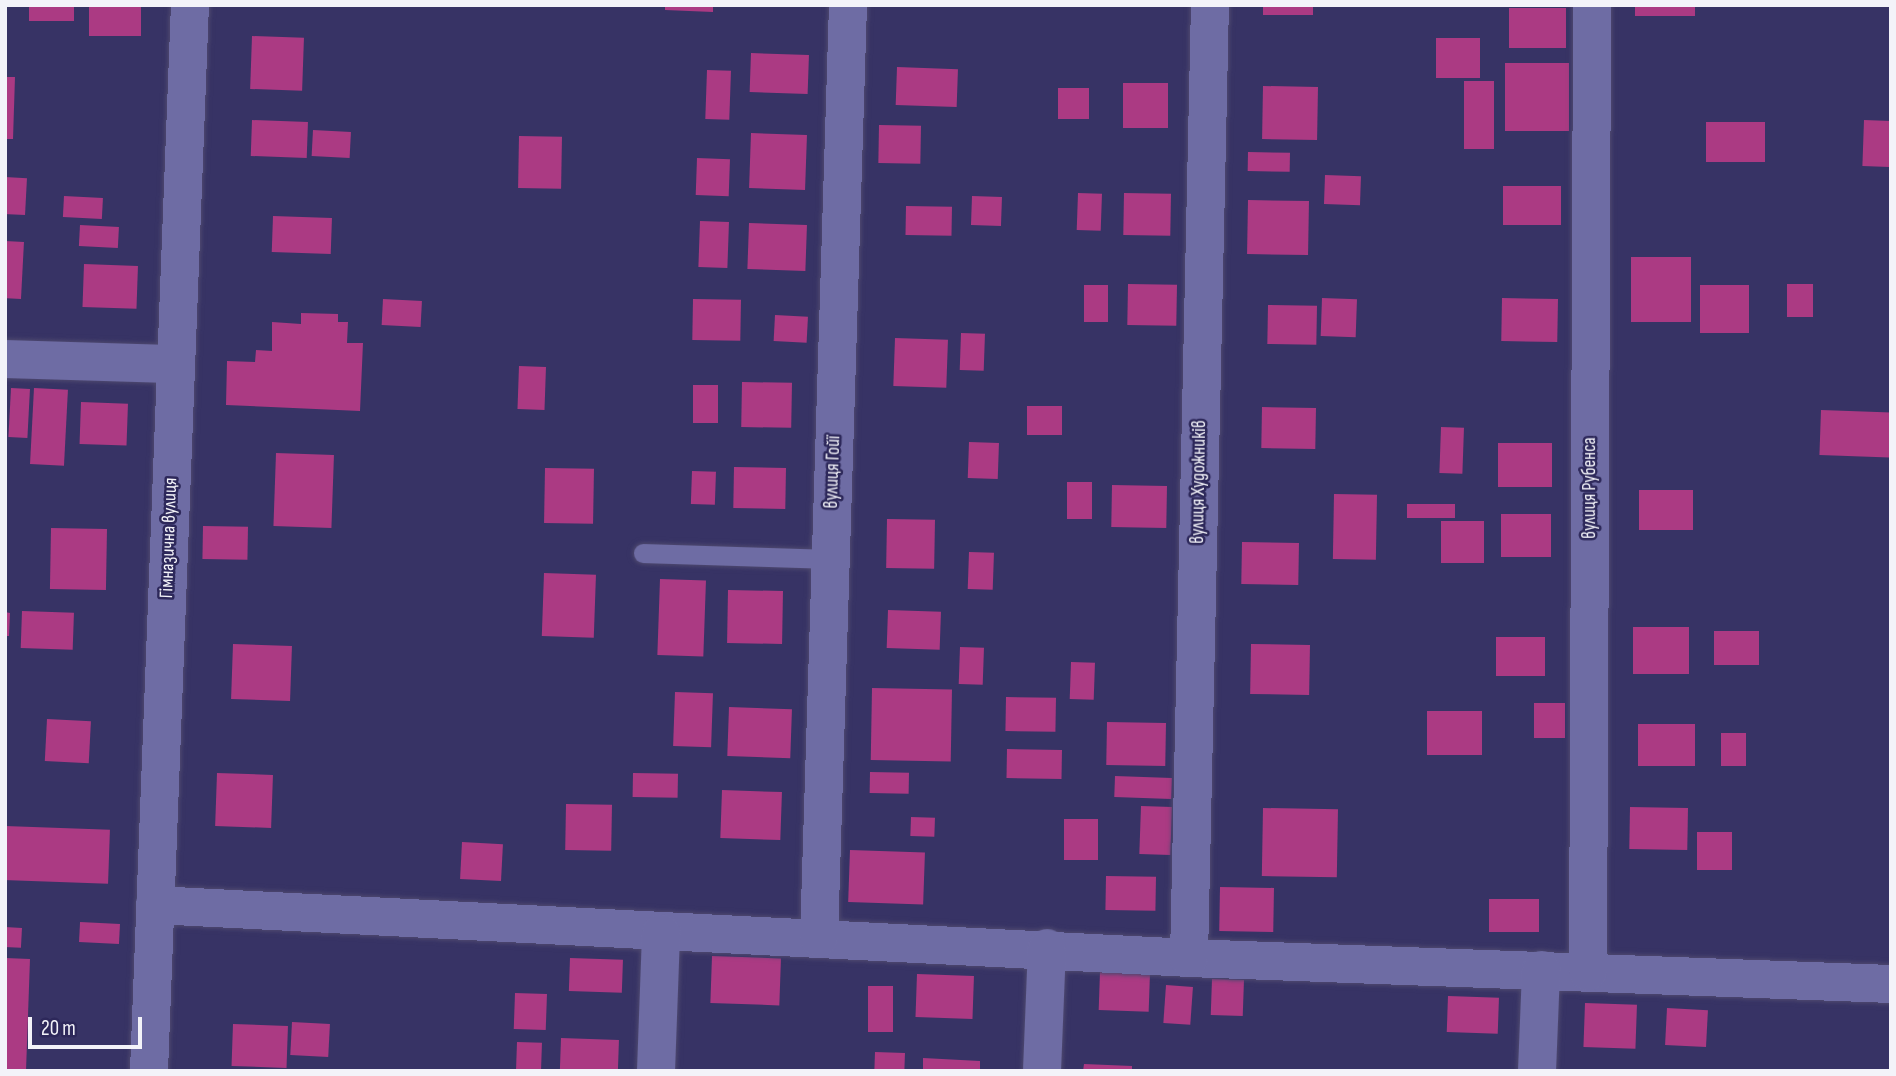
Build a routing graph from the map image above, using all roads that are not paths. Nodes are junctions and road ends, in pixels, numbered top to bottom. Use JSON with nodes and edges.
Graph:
{"nodes":[{"id":1,"x":190,"y":5,"type":"edge"},
{"id":2,"x":848,"y":5,"type":"edge"},
{"id":3,"x":1210,"y":5,"type":"edge"},
{"id":4,"x":1592,"y":5,"type":"edge"},
{"id":5,"x":5,"y":359,"type":"edge"},
{"id":6,"x":176,"y":364,"type":"junction"},
{"id":7,"x":643,"y":553,"type":"dead end"},
{"id":8,"x":830,"y":559,"type":"junction"},
{"id":9,"x":155,"y":905,"type":"junction"},
{"id":10,"x":661,"y":933,"type":"junction"},
{"id":11,"x":819,"y":938,"type":"junction"},
{"id":12,"x":1047,"y":948,"type":"junction"},
{"id":13,"x":1189,"y":958,"type":"junction"},
{"id":14,"x":1541,"y":970,"type":"junction"},
{"id":15,"x":1588,"y":972,"type":"junction"},
{"id":16,"x":1891,"y":984,"type":"edge"},
{"id":17,"x":149,"y":1071,"type":"edge"},
{"id":18,"x":656,"y":1071,"type":"edge"},
{"id":19,"x":1042,"y":1071,"type":"edge"},
{"id":20,"x":1537,"y":1071,"type":"edge"}],
"edges":[{"from":1,"to":6,"type":"street","name":"Гімназична вулиця"},
{"from":2,"to":8,"type":"street","name":"вулиця Гойї"},
{"from":3,"to":13,"type":"street","name":"вулиця Художників"},
{"from":4,"to":15,"type":"street","name":"вулиця Рубенса"},
{"from":5,"to":6,"type":"street"},
{"from":6,"to":9,"type":"street","name":"Гімназична вулиця"},
{"from":7,"to":8,"type":"lane"},
{"from":8,"to":11,"type":"street","name":"вулиця Гойї"},
{"from":9,"to":10,"type":"street"},
{"from":9,"to":17,"type":"street","name":"Гімназична вулиця"},
{"from":10,"to":11,"type":"street"},
{"from":10,"to":18,"type":"street"},
{"from":11,"to":12,"type":"street"},
{"from":12,"to":13,"type":"street"},
{"from":12,"to":19,"type":"street"},
{"from":13,"to":14,"type":"street"},
{"from":14,"to":15,"type":"street"},
{"from":14,"to":20,"type":"street"},
{"from":15,"to":16,"type":"street"}]}
